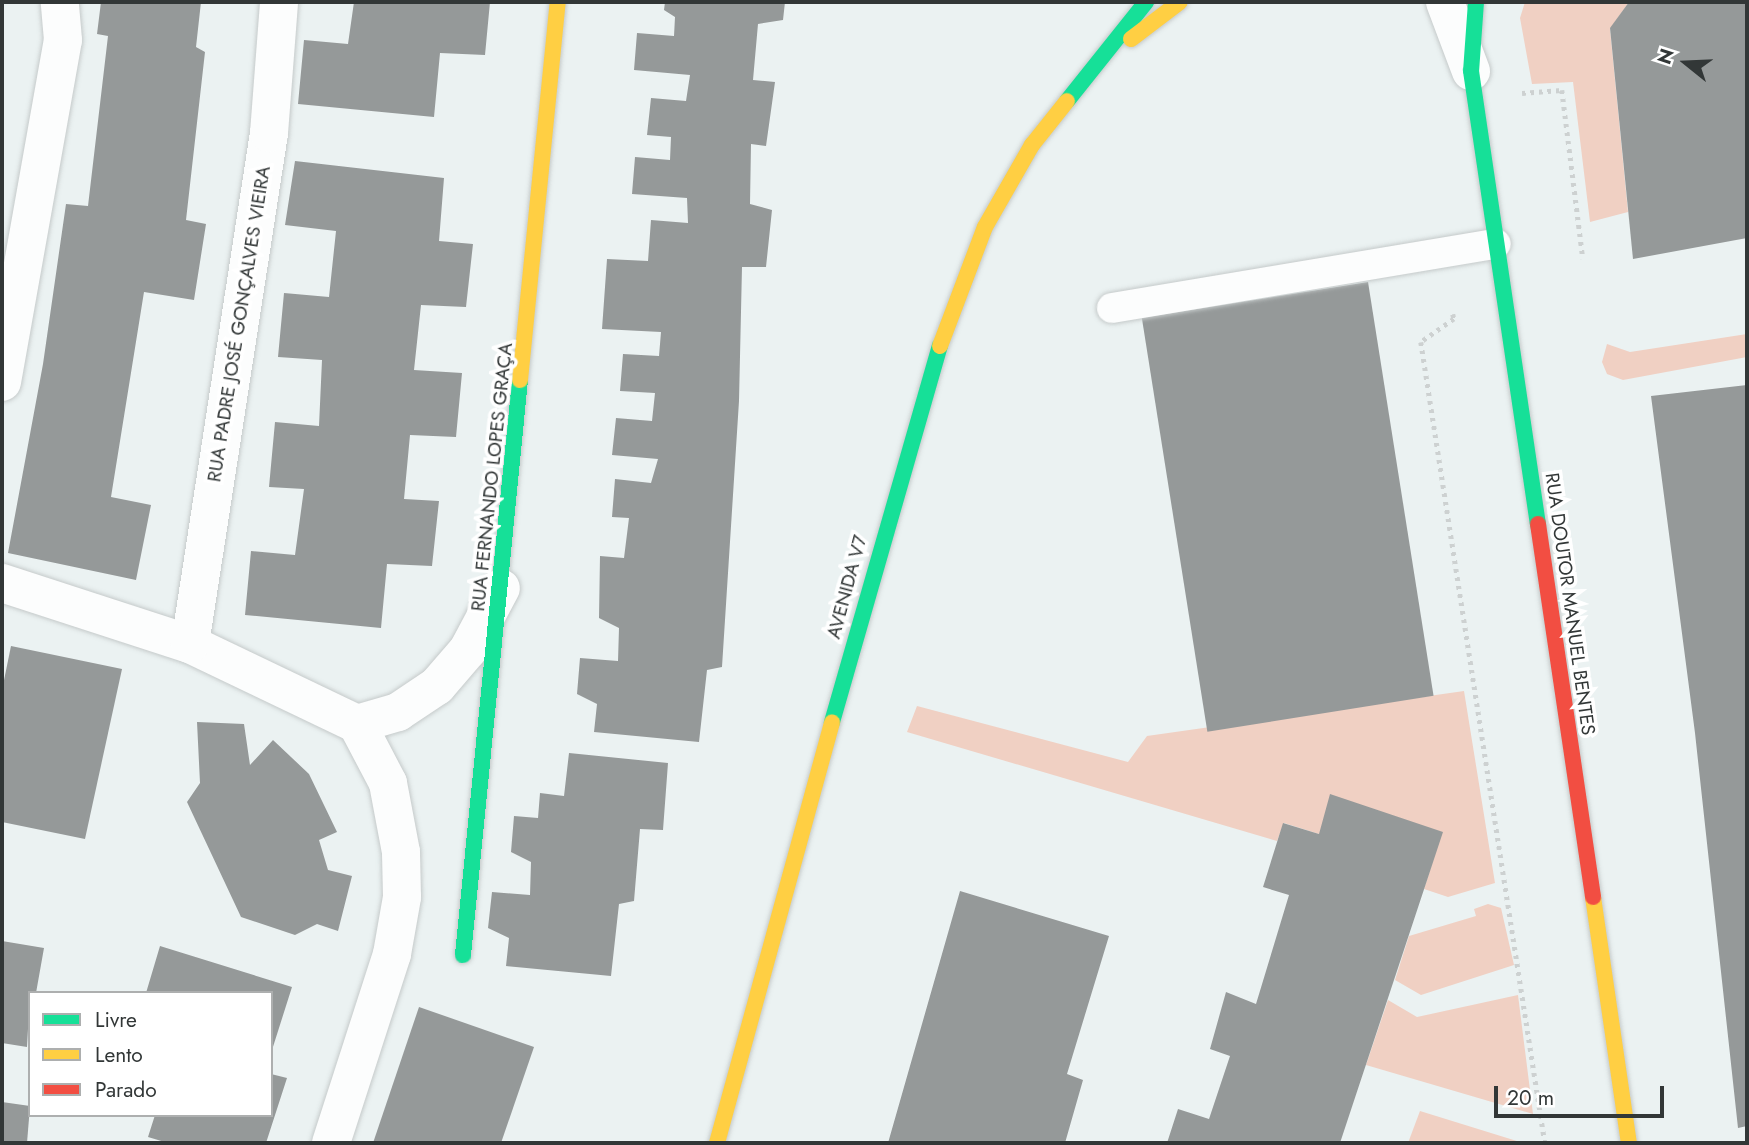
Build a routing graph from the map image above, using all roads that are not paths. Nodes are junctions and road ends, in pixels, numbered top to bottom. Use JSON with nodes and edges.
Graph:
{"nodes":[{"id":1,"x":60,"y":2,"type":"edge"},
{"id":2,"x":279,"y":2,"type":"edge"},
{"id":3,"x":558,"y":2,"type":"edge"},
{"id":4,"x":1146,"y":2,"type":"edge"},
{"id":5,"x":1180,"y":2,"type":"edge"},
{"id":6,"x":1445,"y":2,"type":"edge"},
{"id":7,"x":1476,"y":2,"type":"edge"},
{"id":8,"x":1471,"y":71,"type":"junction"},
{"id":9,"x":1087,"y":72,"type":"junction"},
{"id":10,"x":1496,"y":244,"type":"junction"},
{"id":11,"x":1112,"y":308,"type":"dead end"},
{"id":12,"x":2,"y":382,"type":"edge"},
{"id":13,"x":2,"y":583,"type":"edge"},
{"id":14,"x":503,"y":584,"type":"junction"},
{"id":15,"x":190,"y":644,"type":"junction"},
{"id":16,"x":357,"y":724,"type":"junction"},
{"id":17,"x":463,"y":955,"type":"dead end"},
{"id":18,"x":331,"y":1143,"type":"edge"},
{"id":19,"x":717,"y":1143,"type":"edge"},
{"id":20,"x":1629,"y":1143,"type":"edge"}],
"edges":[{"from":1,"to":12,"type":"street"},
{"from":2,"to":15,"type":"street","name":"RUA PADRE JOSÉ GONÇALVES VIEIRA"},
{"from":3,"to":14,"type":"street","name":"RUA FERNANDO LOPES GRAÇA"},
{"from":4,"to":9,"type":"street","name":"AVENIDA V7"},
{"from":5,"to":9,"type":"street","name":"AVENIDA V7"},
{"from":6,"to":8,"type":"street"},
{"from":7,"to":8,"type":"street","name":"RUA DOUTOR MANUEL BENTES"},
{"from":8,"to":10,"type":"street","name":"RUA DOUTOR MANUEL BENTES"},
{"from":9,"to":19,"type":"street","name":"AVENIDA V7"},
{"from":10,"to":11,"type":"lane"},
{"from":10,"to":20,"type":"street","name":"RUA DOUTOR MANUEL BENTES"},
{"from":13,"to":15,"type":"street"},
{"from":14,"to":16,"type":"street"},
{"from":14,"to":17,"type":"street","name":"RUA FERNANDO LOPES GRAÇA"},
{"from":15,"to":16,"type":"street"},
{"from":16,"to":18,"type":"street"}]}
